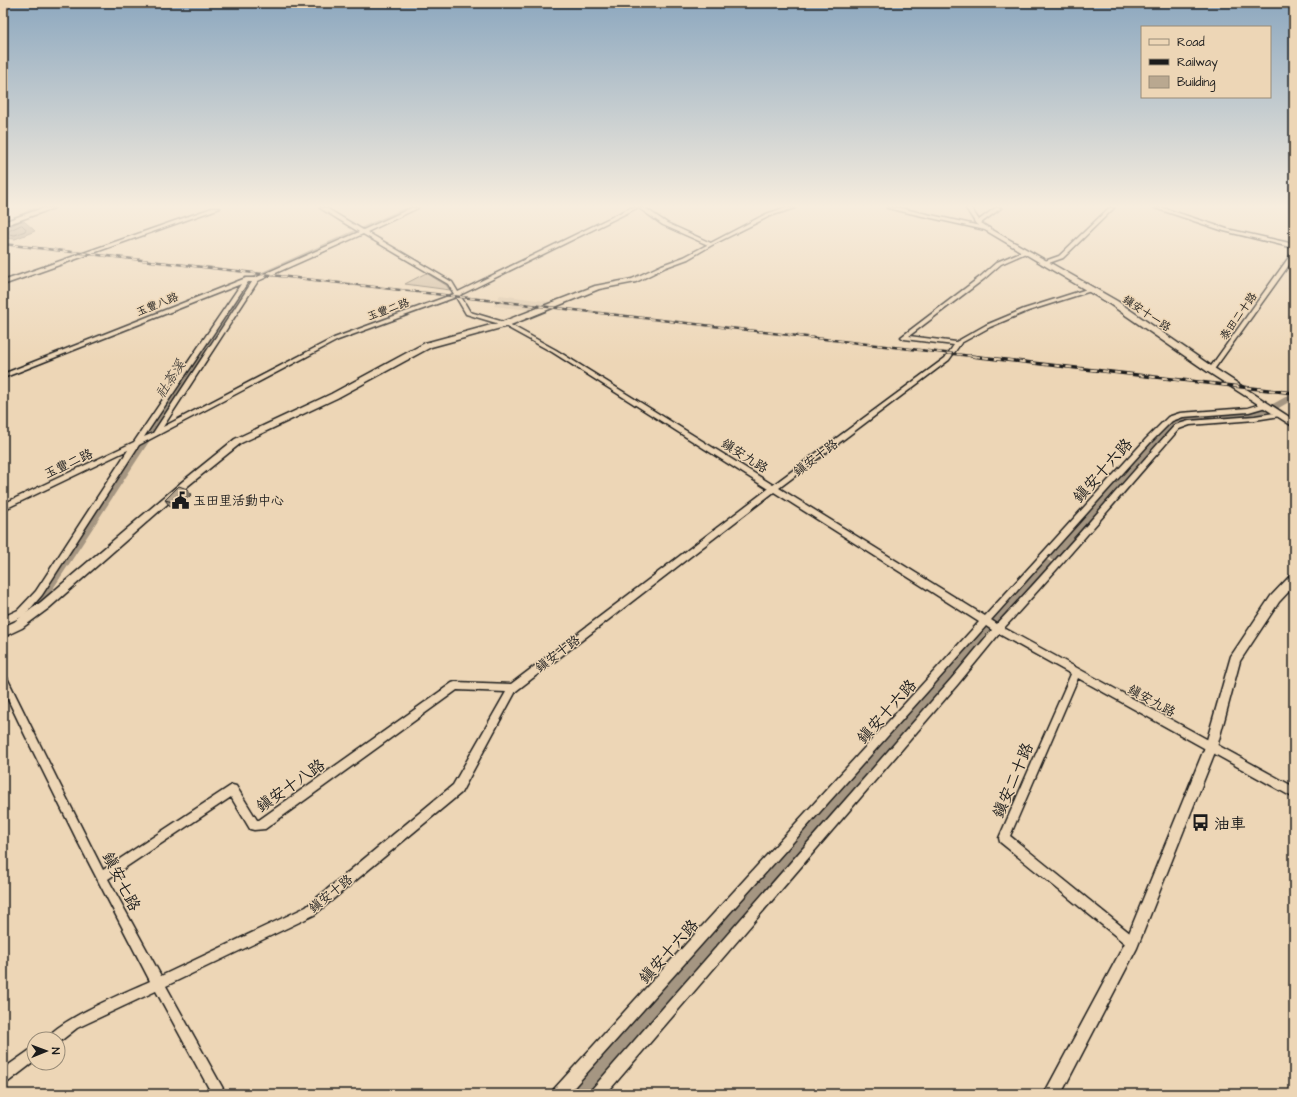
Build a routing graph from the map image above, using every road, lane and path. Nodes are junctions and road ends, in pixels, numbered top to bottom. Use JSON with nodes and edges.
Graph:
{"nodes":[{"id":1,"x":69,"y":259,"type":"edge"},
{"id":2,"x":297,"y":259,"type":"edge"},
{"id":3,"x":297,"y":259,"type":"edge"},
{"id":4,"x":409,"y":259,"type":"edge"},
{"id":5,"x":528,"y":259,"type":"edge"},
{"id":6,"x":683,"y":259,"type":"edge"},
{"id":7,"x":1008,"y":259,"type":"edge"},
{"id":8,"x":1037,"y":259,"type":"edge"},
{"id":9,"x":1055,"y":259,"type":"edge"},
{"id":10,"x":1290,"y":259,"type":"edge"},
{"id":11,"x":1044,"y":263,"type":"junction"},
{"id":12,"x":251,"y":280,"type":"junction"},
{"id":13,"x":3,"y":282,"type":"edge"},
{"id":14,"x":1089,"y":290,"type":"junction"},
{"id":15,"x":456,"y":294,"type":"junction"},
{"id":16,"x":505,"y":324,"type":"junction"},
{"id":17,"x":958,"y":344,"type":"junction"},
{"id":18,"x":1211,"y":370,"type":"junction"},
{"id":19,"x":3,"y":376,"type":"edge"},
{"id":20,"x":1264,"y":405,"type":"junction"},
{"id":21,"x":1278,"y":414,"type":"junction"},
{"id":22,"x":1294,"y":424,"type":"edge"},
{"id":23,"x":154,"y":435,"type":"junction"},
{"id":24,"x":139,"y":442,"type":"junction"},
{"id":25,"x":773,"y":489,"type":"junction"},
{"id":26,"x":3,"y":507,"type":"edge"},
{"id":27,"x":1294,"y":579,"type":"edge"},
{"id":28,"x":3,"y":621,"type":"edge"},
{"id":29,"x":991,"y":625,"type":"junction"},
{"id":30,"x":3,"y":632,"type":"edge"},
{"id":31,"x":1076,"y":672,"type":"junction"},
{"id":32,"x":3,"y":680,"type":"edge"},
{"id":33,"x":513,"y":688,"type":"junction"},
{"id":34,"x":1211,"y":747,"type":"junction"},
{"id":35,"x":1294,"y":793,"type":"edge"},
{"id":36,"x":102,"y":877,"type":"junction"},
{"id":37,"x":1132,"y":942,"type":"junction"},
{"id":38,"x":158,"y":985,"type":"junction"},
{"id":39,"x":64,"y":1031,"type":"edge"},
{"id":40,"x":26,"y":1060,"type":"edge"},
{"id":41,"x":3,"y":1077,"type":"edge"},
{"id":42,"x":219,"y":1094,"type":"edge"},
{"id":43,"x":559,"y":1094,"type":"edge"},
{"id":44,"x":598,"y":1094,"type":"edge"},
{"id":45,"x":1052,"y":1094,"type":"edge"}],
"edges":[{"from":1,"to":13,"type":"street"},
{"from":2,"to":12,"type":"street","name":"玉豐八路"},
{"from":3,"to":12,"type":"street"},
{"from":4,"to":15,"type":"street","name":"鎮安九路"},
{"from":5,"to":15,"type":"street","name":"玉豐二路"},
{"from":6,"to":16,"type":"street"},
{"from":7,"to":17,"type":"street"},
{"from":8,"to":11,"type":"street","name":"鎮安十一路"},
{"from":9,"to":11,"type":"street"},
{"from":10,"to":18,"type":"street","name":"泰田二十路"},
{"from":11,"to":14,"type":"street","name":"鎮安十一路"},
{"from":12,"to":19,"type":"street","name":"玉豐八路"},
{"from":12,"to":23,"type":"street"},
{"from":12,"to":24,"type":"street"},
{"from":14,"to":17,"type":"street","name":"鎮安十路"},
{"from":14,"to":18,"type":"street","name":"鎮安十一路"},
{"from":15,"to":16,"type":"street","name":"鎮安九路"},
{"from":15,"to":23,"type":"street","name":"玉豐二路"},
{"from":16,"to":25,"type":"street","name":"鎮安九路"},
{"from":16,"to":30,"type":"street"},
{"from":17,"to":25,"type":"street","name":"鎮安十路"},
{"from":18,"to":20,"type":"street","name":"鎮安十一路"},
{"from":20,"to":21,"type":"street","name":"鎮安十一路"},
{"from":20,"to":29,"type":"street","name":"鎮安十六路"},
{"from":21,"to":22,"type":"street","name":"鎮安十一路"},
{"from":21,"to":29,"type":"street"},
{"from":23,"to":24,"type":"street","name":"玉豐二路"},
{"from":24,"to":26,"type":"street","name":"玉豐二路"},
{"from":24,"to":28,"type":"street"},
{"from":25,"to":29,"type":"street","name":"鎮安九路"},
{"from":25,"to":33,"type":"street","name":"鎮安十路"},
{"from":27,"to":34,"type":"street"},
{"from":29,"to":31,"type":"street","name":"鎮安九路"},
{"from":29,"to":43,"type":"street","name":"鎮安十六路"},
{"from":29,"to":44,"type":"street"},
{"from":31,"to":34,"type":"street","name":"鎮安九路"},
{"from":31,"to":37,"type":"street","name":"鎮安二十路"},
{"from":32,"to":36,"type":"street","name":"鎮安七路"},
{"from":33,"to":36,"type":"street","name":"鎮安十八路"},
{"from":33,"to":38,"type":"street","name":"鎮安十路"},
{"from":34,"to":35,"type":"street","name":"鎮安九路"},
{"from":34,"to":37,"type":"street"},
{"from":36,"to":38,"type":"street","name":"鎮安七路"},
{"from":37,"to":45,"type":"street"},
{"from":38,"to":39,"type":"street","name":"鎮安十路"},
{"from":38,"to":42,"type":"street","name":"鎮安七路"},
{"from":40,"to":41,"type":"street"}]}
